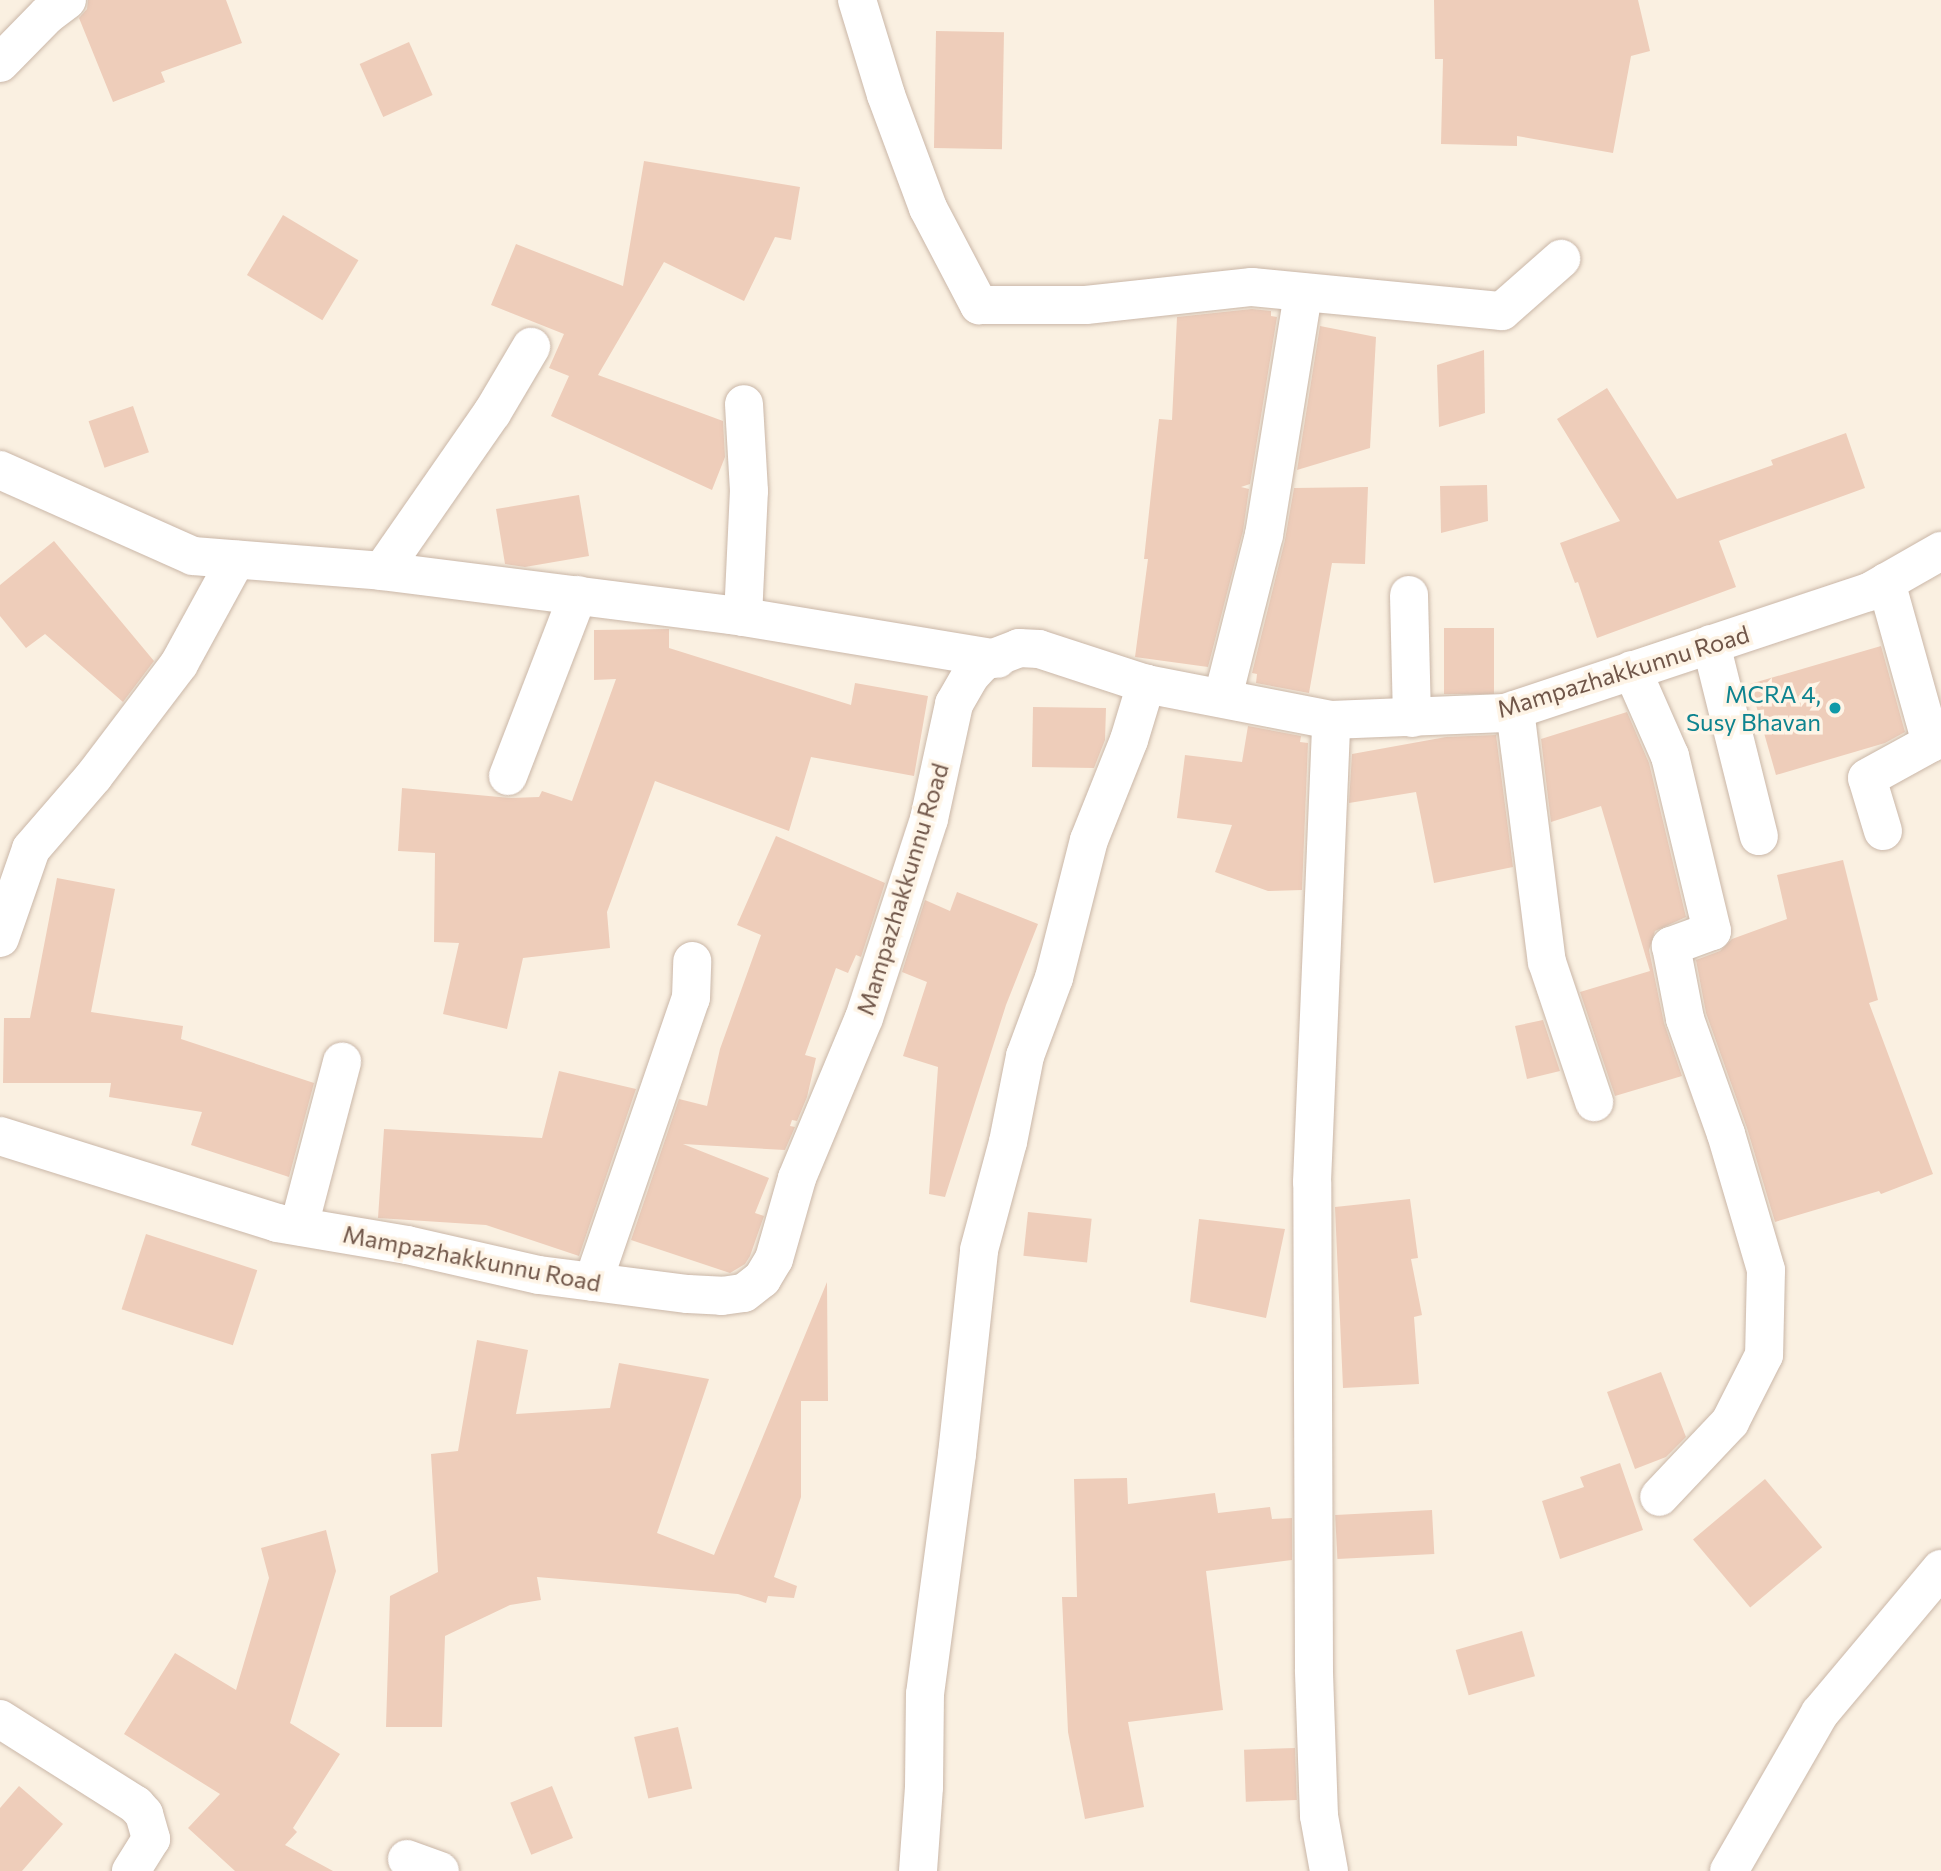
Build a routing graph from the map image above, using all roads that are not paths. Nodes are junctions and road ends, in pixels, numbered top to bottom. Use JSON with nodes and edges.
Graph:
{"nodes":[{"id":1,"x":67,"y":0,"type":"edge"},
{"id":2,"x":857,"y":0,"type":"edge"},
{"id":3,"x":0,"y":63,"type":"edge"},
{"id":4,"x":1561,"y":259,"type":"dead end"},
{"id":5,"x":1303,"y":294,"type":"junction"},
{"id":6,"x":531,"y":347,"type":"dead end"},
{"id":7,"x":744,"y":404,"type":"dead end"},
{"id":8,"x":0,"y":470,"type":"edge"},
{"id":9,"x":1941,"y":551,"type":"edge"},
{"id":10,"x":236,"y":560,"type":"junction"},
{"id":11,"x":382,"y":571,"type":"junction"},
{"id":12,"x":1886,"y":582,"type":"junction"},
{"id":13,"x":578,"y":595,"type":"junction"},
{"id":14,"x":1409,"y":595,"type":"dead end"},
{"id":15,"x":743,"y":617,"type":"junction"},
{"id":16,"x":1711,"y":644,"type":"junction"},
{"id":17,"x":997,"y":659,"type":"junction"},
{"id":18,"x":1632,"y":670,"type":"junction"},
{"id":19,"x":1146,"y":684,"type":"junction"},
{"id":20,"x":1223,"y":697,"type":"junction"},
{"id":21,"x":1515,"y":710,"type":"junction"},
{"id":22,"x":1412,"y":718,"type":"junction"},
{"id":23,"x":1331,"y":720,"type":"junction"},
{"id":24,"x":508,"y":775,"type":"dead end"},
{"id":25,"x":1882,"y":831,"type":"dead end"},
{"id":26,"x":1759,"y":836,"type":"dead end"},
{"id":27,"x":0,"y":938,"type":"edge"},
{"id":28,"x":692,"y":961,"type":"dead end"},
{"id":29,"x":342,"y":1062,"type":"dead end"},
{"id":30,"x":1594,"y":1102,"type":"dead end"},
{"id":31,"x":0,"y":1136,"type":"edge"},
{"id":32,"x":299,"y":1227,"type":"junction"},
{"id":33,"x":593,"y":1282,"type":"junction"},
{"id":34,"x":1660,"y":1497,"type":"dead end"},
{"id":35,"x":1941,"y":1569,"type":"edge"},
{"id":36,"x":0,"y":1718,"type":"edge"},
{"id":37,"x":131,"y":1871,"type":"edge"},
{"id":38,"x":918,"y":1871,"type":"edge"},
{"id":39,"x":1329,"y":1871,"type":"edge"},
{"id":40,"x":1729,"y":1871,"type":"edge"}],
"edges":[{"from":1,"to":3,"type":"street"},
{"from":2,"to":5,"type":"street"},
{"from":4,"to":5,"type":"street"},
{"from":5,"to":20,"type":"street"},
{"from":6,"to":11,"type":"street"},
{"from":7,"to":15,"type":"street"},
{"from":8,"to":10,"type":"street"},
{"from":9,"to":12,"type":"street","name":"Mampazhakkunnu Road"},
{"from":10,"to":11,"type":"street"},
{"from":10,"to":27,"type":"street"},
{"from":11,"to":13,"type":"street"},
{"from":12,"to":16,"type":"street","name":"Mampazhakkunnu Road"},
{"from":12,"to":25,"type":"street"},
{"from":13,"to":15,"type":"street"},
{"from":13,"to":24,"type":"street"},
{"from":14,"to":22,"type":"street"},
{"from":15,"to":17,"type":"street"},
{"from":16,"to":18,"type":"street","name":"Mampazhakkunnu Road"},
{"from":16,"to":26,"type":"street"},
{"from":17,"to":19,"type":"street","name":"Mampazhakkunnu Road"},
{"from":17,"to":33,"type":"street","name":"Mampazhakkunnu Road"},
{"from":18,"to":21,"type":"street","name":"Mampazhakkunnu Road"},
{"from":18,"to":34,"type":"street"},
{"from":19,"to":20,"type":"street","name":"Mampazhakkunnu Road"},
{"from":19,"to":38,"type":"street"},
{"from":20,"to":23,"type":"street","name":"Mampazhakkunnu Road"},
{"from":21,"to":22,"type":"street","name":"Mampazhakkunnu Road"},
{"from":21,"to":30,"type":"street"},
{"from":22,"to":23,"type":"street","name":"Mampazhakkunnu Road"},
{"from":23,"to":39,"type":"street"},
{"from":28,"to":33,"type":"street"},
{"from":29,"to":32,"type":"street"},
{"from":31,"to":32,"type":"street","name":"Mampazhakkunnu Road"},
{"from":32,"to":33,"type":"street","name":"Mampazhakkunnu Road"},
{"from":35,"to":40,"type":"street"},
{"from":36,"to":37,"type":"street"}]}
